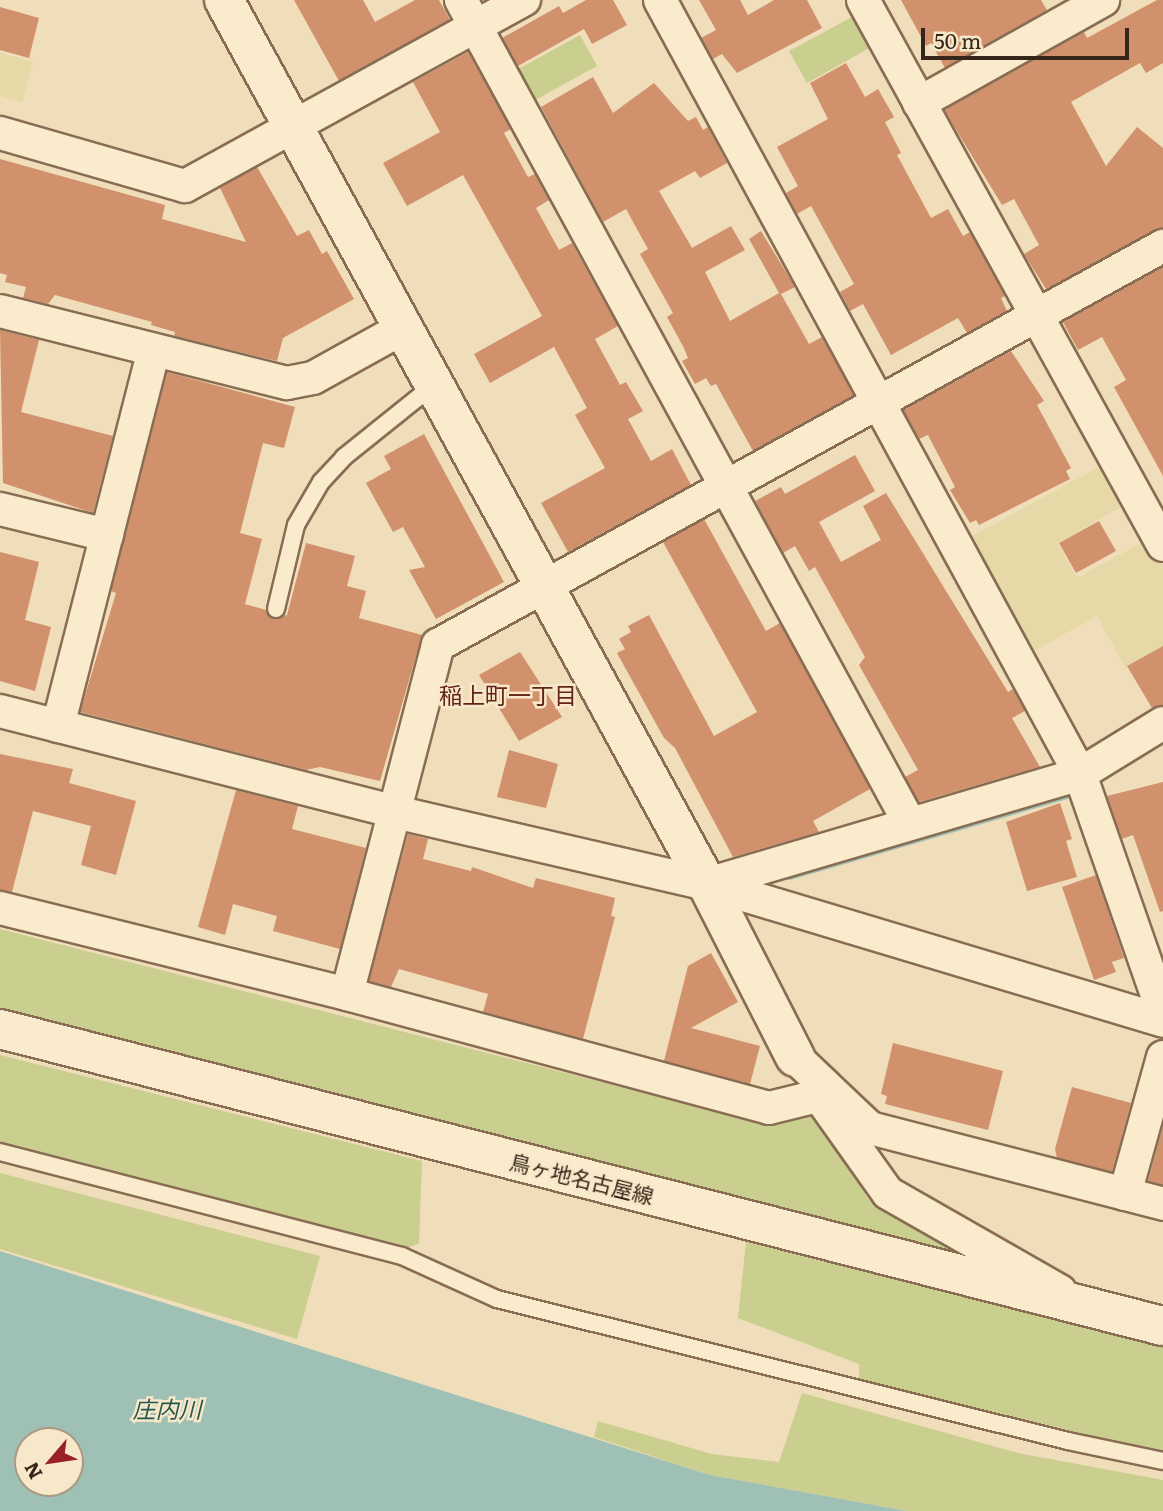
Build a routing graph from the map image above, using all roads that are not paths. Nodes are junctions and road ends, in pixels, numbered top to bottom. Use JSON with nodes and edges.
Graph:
{"nodes":[{"id":1,"x":224,"y":0,"type":"edge"},
{"id":2,"x":524,"y":0,"type":"edge"},
{"id":3,"x":660,"y":0,"type":"edge"},
{"id":4,"x":863,"y":0,"type":"edge"},
{"id":5,"x":1103,"y":0,"type":"edge"},
{"id":6,"x":1069,"y":8,"type":"edge"},
{"id":7,"x":468,"y":13,"type":"edge"},
{"id":8,"x":919,"y":103,"type":"junction"},
{"id":9,"x":292,"y":125,"type":"junction"},
{"id":10,"x":0,"y":133,"type":"edge"},
{"id":11,"x":1163,"y":246,"type":"edge"},
{"id":12,"x":0,"y":311,"type":"edge"},
{"id":13,"x":1034,"y":316,"type":"junction"},
{"id":14,"x":403,"y":328,"type":"junction"},
{"id":15,"x":154,"y":350,"type":"junction"},
{"id":16,"x":434,"y":385,"type":"junction"},
{"id":17,"x":876,"y":403,"type":"junction"},
{"id":18,"x":726,"y":484,"type":"junction"},
{"id":19,"x":0,"y":509,"type":"edge"},
{"id":20,"x":107,"y":535,"type":"junction"},
{"id":21,"x":1163,"y":545,"type":"edge"},
{"id":22,"x":543,"y":584,"type":"junction"},
{"id":23,"x":276,"y":608,"type":"dead end"},
{"id":24,"x":0,"y":711,"type":"edge"},
{"id":25,"x":1163,"y":723,"type":"edge"},
{"id":26,"x":58,"y":726,"type":"junction"},
{"id":27,"x":1080,"y":774,"type":"junction"},
{"id":28,"x":395,"y":812,"type":"junction"},
{"id":29,"x":910,"y":824,"type":"junction"},
{"id":30,"x":707,"y":884,"type":"junction"},
{"id":31,"x":0,"y":908,"type":"edge"},
{"id":32,"x":347,"y":994,"type":"junction"},
{"id":33,"x":1163,"y":1013,"type":"edge"},
{"id":34,"x":1163,"y":1021,"type":"edge"},
{"id":35,"x":0,"y":1029,"type":"edge"},
{"id":36,"x":1163,"y":1056,"type":"edge"},
{"id":37,"x":795,"y":1057,"type":"junction"},
{"id":38,"x":818,"y":1096,"type":"junction"},
{"id":39,"x":0,"y":1152,"type":"edge"},
{"id":40,"x":1125,"y":1194,"type":"junction"},
{"id":41,"x":1163,"y":1204,"type":"edge"},
{"id":42,"x":1091,"y":1309,"type":"junction"},
{"id":43,"x":1163,"y":1326,"type":"edge"},
{"id":44,"x":1163,"y":1461,"type":"edge"}],
"edges":[{"from":1,"to":9,"type":"street"},
{"from":2,"to":7,"type":"street"},
{"from":3,"to":17,"type":"street"},
{"from":4,"to":8,"type":"street"},
{"from":5,"to":6,"type":"street"},
{"from":6,"to":8,"type":"street"},
{"from":7,"to":9,"type":"street"},
{"from":7,"to":18,"type":"street"},
{"from":8,"to":13,"type":"street"},
{"from":9,"to":10,"type":"street"},
{"from":9,"to":14,"type":"street"},
{"from":11,"to":13,"type":"street"},
{"from":12,"to":15,"type":"street"},
{"from":13,"to":17,"type":"street"},
{"from":13,"to":21,"type":"street"},
{"from":14,"to":15,"type":"street"},
{"from":14,"to":16,"type":"street"},
{"from":15,"to":20,"type":"street"},
{"from":16,"to":22,"type":"street"},
{"from":16,"to":23,"type":"lane"},
{"from":17,"to":18,"type":"street"},
{"from":17,"to":27,"type":"street"},
{"from":18,"to":22,"type":"street"},
{"from":18,"to":29,"type":"street"},
{"from":19,"to":20,"type":"street"},
{"from":20,"to":26,"type":"street"},
{"from":22,"to":28,"type":"street"},
{"from":22,"to":30,"type":"street"},
{"from":24,"to":26,"type":"street"},
{"from":25,"to":27,"type":"street"},
{"from":26,"to":28,"type":"street"},
{"from":27,"to":29,"type":"street"},
{"from":27,"to":33,"type":"street"},
{"from":28,"to":30,"type":"street"},
{"from":28,"to":32,"type":"street"},
{"from":29,"to":30,"type":"street"},
{"from":30,"to":34,"type":"street"},
{"from":30,"to":37,"type":"street"},
{"from":31,"to":32,"type":"street"},
{"from":32,"to":38,"type":"street"},
{"from":35,"to":42,"type":"street","name":"鳥ヶ地名古屋線"},
{"from":36,"to":40,"type":"street"},
{"from":37,"to":38,"type":"street"},
{"from":37,"to":40,"type":"street"},
{"from":38,"to":42,"type":"street"},
{"from":39,"to":44,"type":"lane"},
{"from":40,"to":41,"type":"street"},
{"from":42,"to":43,"type":"street","name":"鳥ヶ地名古屋線"}]}
